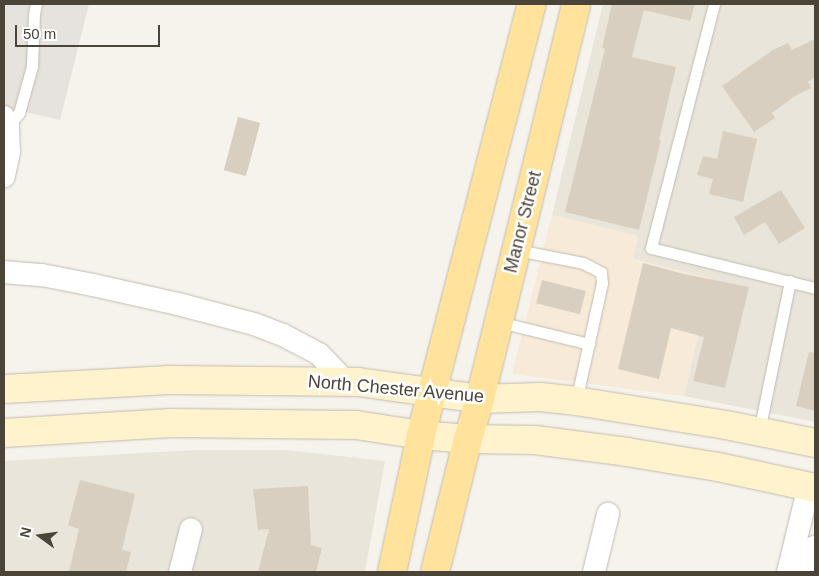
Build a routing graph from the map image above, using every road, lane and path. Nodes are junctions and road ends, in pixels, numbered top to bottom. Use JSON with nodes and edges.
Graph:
{"nodes":[{"id":1,"x":36,"y":4,"type":"edge"},
{"id":2,"x":532,"y":4,"type":"edge"},
{"id":3,"x":576,"y":4,"type":"edge"},
{"id":4,"x":714,"y":4,"type":"edge"},
{"id":5,"x":6,"y":121,"type":"edge"},
{"id":6,"x":4,"y":176,"type":"edge"},
{"id":7,"x":517,"y":250,"type":"junction"},
{"id":8,"x":4,"y":272,"type":"edge"},
{"id":9,"x":790,"y":281,"type":"junction"},
{"id":10,"x":815,"y":288,"type":"edge"},
{"id":11,"x":499,"y":322,"type":"junction"},
{"id":12,"x":589,"y":344,"type":"junction"},
{"id":13,"x":346,"y":382,"type":"junction"},
{"id":14,"x":4,"y":389,"type":"edge"},
{"id":15,"x":433,"y":392,"type":"junction"},
{"id":16,"x":480,"y":399,"type":"junction"},
{"id":17,"x":576,"y":401,"type":"junction"},
{"id":18,"x":759,"y":431,"type":"junction"},
{"id":19,"x":4,"y":433,"type":"edge"},
{"id":20,"x":421,"y":435,"type":"junction"},
{"id":21,"x":468,"y":439,"type":"junction"},
{"id":22,"x":815,"y":443,"type":"edge"},
{"id":23,"x":812,"y":487,"type":"edge"},
{"id":24,"x":608,"y":514,"type":"dead end"},
{"id":25,"x":192,"y":529,"type":"dead end"},
{"id":26,"x":815,"y":547,"type":"edge"},
{"id":27,"x":180,"y":572,"type":"edge"},
{"id":28,"x":392,"y":572,"type":"edge"},
{"id":29,"x":436,"y":572,"type":"edge"},
{"id":30,"x":594,"y":572,"type":"edge"},
{"id":31,"x":788,"y":572,"type":"edge"},
{"id":32,"x":809,"y":572,"type":"edge"}],
"edges":[{"from":1,"to":5,"type":"lane"},
{"from":2,"to":15,"type":"main road"},
{"from":3,"to":7,"type":"main road","name":"Manor Street"},
{"from":4,"to":9,"type":"lane"},
{"from":5,"to":6,"type":"street"},
{"from":7,"to":11,"type":"main road","name":"Manor Street"},
{"from":7,"to":12,"type":"lane"},
{"from":8,"to":13,"type":"street"},
{"from":9,"to":10,"type":"lane"},
{"from":9,"to":18,"type":"lane"},
{"from":11,"to":12,"type":"lane"},
{"from":11,"to":16,"type":"main road","name":"Manor Street"},
{"from":12,"to":17,"type":"lane"},
{"from":13,"to":14,"type":"main road","name":"North Chester Avenue"},
{"from":13,"to":15,"type":"main road","name":"North Chester Avenue"},
{"from":15,"to":16,"type":"main road","name":"North Chester Avenue"},
{"from":15,"to":20,"type":"main road"},
{"from":16,"to":17,"type":"main road","name":"North Chester Avenue"},
{"from":16,"to":21,"type":"main road","name":"Manor Street"},
{"from":17,"to":18,"type":"main road","name":"North Chester Avenue"},
{"from":18,"to":22,"type":"main road","name":"North Chester Avenue"},
{"from":19,"to":20,"type":"main road"},
{"from":20,"to":21,"type":"main road"},
{"from":20,"to":28,"type":"main road"},
{"from":21,"to":23,"type":"main road"},
{"from":21,"to":29,"type":"main road","name":"Manor Street"},
{"from":23,"to":31,"type":"street"},
{"from":24,"to":30,"type":"street"},
{"from":25,"to":27,"type":"street"},
{"from":26,"to":32,"type":"street"}]}
